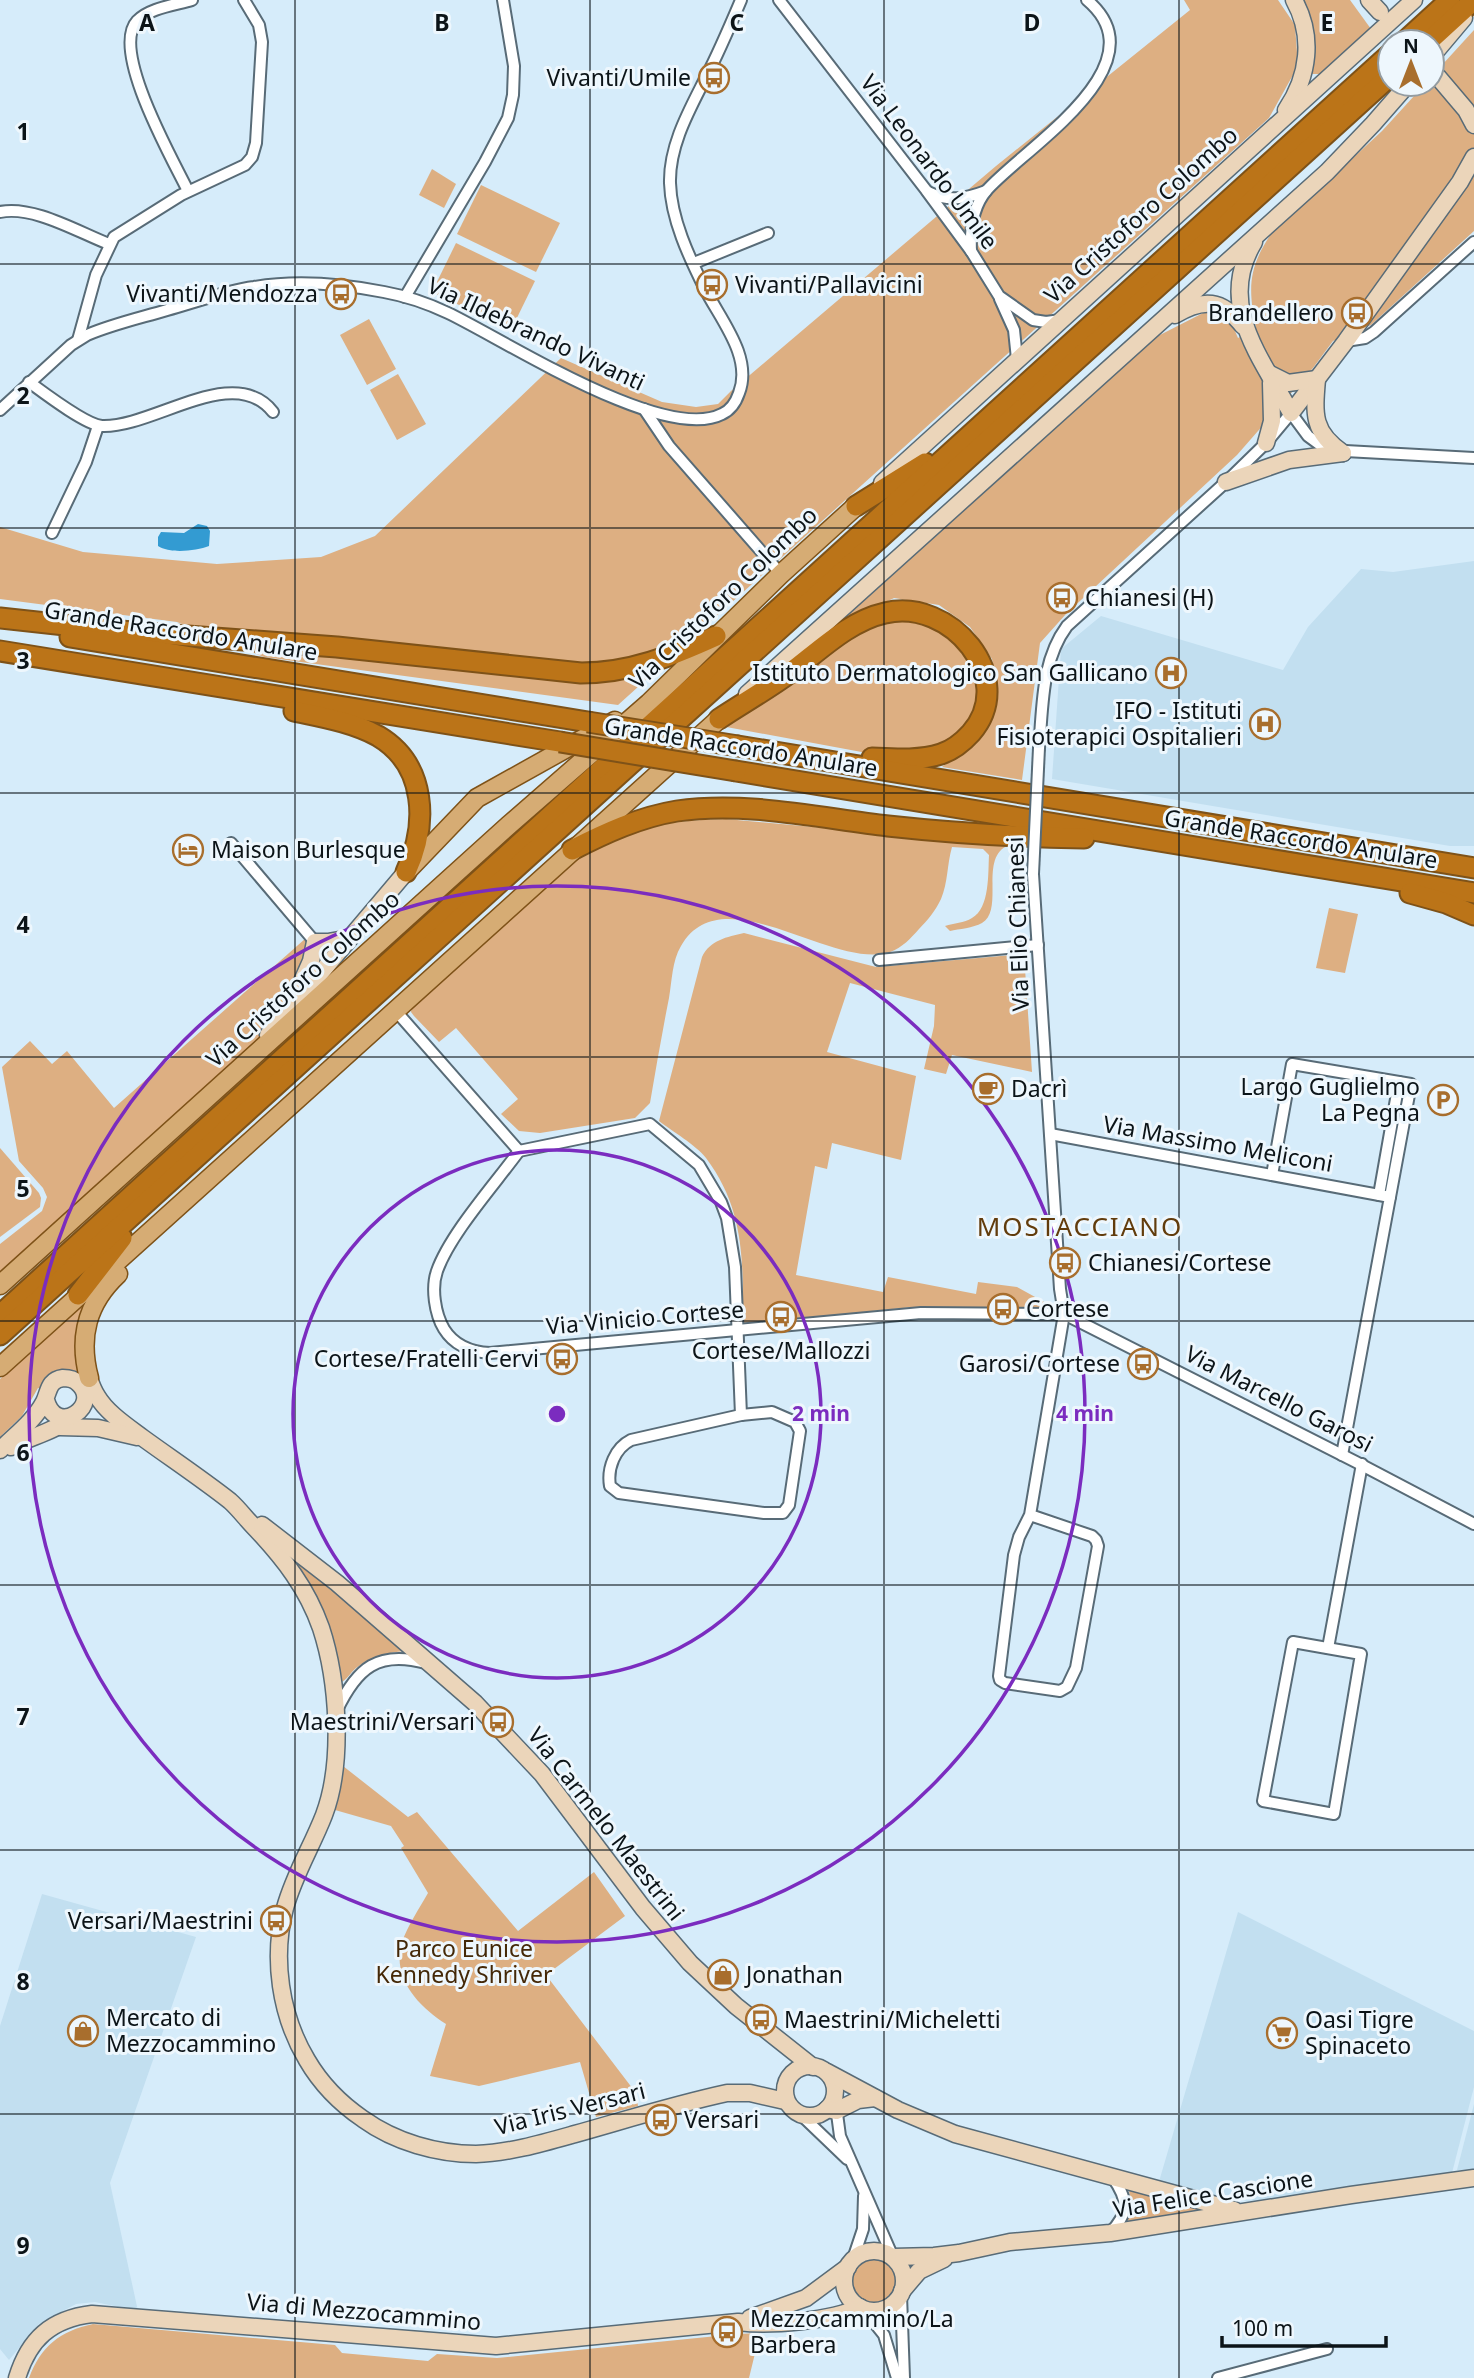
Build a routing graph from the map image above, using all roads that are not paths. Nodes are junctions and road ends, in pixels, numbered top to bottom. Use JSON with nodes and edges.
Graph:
{"nodes":[{"id":1,"x":192,"y":0,"type":"edge"},
{"id":2,"x":244,"y":0,"type":"edge"},
{"id":3,"x":503,"y":0,"type":"edge"},
{"id":4,"x":741,"y":0,"type":"edge"},
{"id":5,"x":779,"y":0,"type":"edge"},
{"id":6,"x":1087,"y":0,"type":"edge"},
{"id":7,"x":1294,"y":0,"type":"edge"},
{"id":8,"x":1414,"y":0,"type":"edge"},
{"id":9,"x":1450,"y":0,"type":"edge"},
{"id":10,"x":1474,"y":2,"type":"edge"},
{"id":11,"x":1419,"y":28,"type":"edge"},
{"id":12,"x":1443,"y":28,"type":"edge"},
{"id":13,"x":1446,"y":38,"type":"edge"},
{"id":14,"x":1376,"y":67,"type":"edge"},
{"id":15,"x":1446,"y":86,"type":"edge"},
{"id":16,"x":1376,"y":89,"type":"edge"},
{"id":17,"x":1396,"y":98,"type":"edge"},
{"id":18,"x":1277,"y":124,"type":"junction"},
{"id":19,"x":1474,"y":125,"type":"edge"},
{"id":20,"x":1474,"y":157,"type":"edge"},
{"id":21,"x":926,"y":190,"type":"junction"},
{"id":22,"x":188,"y":191,"type":"junction"},
{"id":23,"x":986,"y":191,"type":"junction"},
{"id":24,"x":0,"y":212,"type":"edge"},
{"id":25,"x":1261,"y":231,"type":"junction"},
{"id":26,"x":768,"y":233,"type":"dead end"},
{"id":27,"x":1474,"y":242,"type":"edge"},
{"id":28,"x":109,"y":244,"type":"junction"},
{"id":29,"x":971,"y":251,"type":"junction"},
{"id":30,"x":694,"y":264,"type":"junction"},
{"id":31,"x":999,"y":296,"type":"junction"},
{"id":32,"x":405,"y":297,"type":"junction"},
{"id":33,"x":1061,"y":320,"type":"junction"},
{"id":34,"x":1247,"y":330,"type":"junction"},
{"id":35,"x":1144,"y":334,"type":"junction"},
{"id":36,"x":78,"y":340,"type":"junction"},
{"id":37,"x":1346,"y":341,"type":"junction"},
{"id":38,"x":1017,"y":359,"type":"junction"},
{"id":39,"x":1269,"y":373,"type":"junction"},
{"id":40,"x":1317,"y":379,"type":"junction"},
{"id":41,"x":29,"y":382,"type":"junction"},
{"id":42,"x":644,"y":408,"type":"junction"},
{"id":43,"x":0,"y":410,"type":"edge"},
{"id":44,"x":273,"y":412,"type":"dead end"},
{"id":45,"x":1291,"y":413,"type":"junction"},
{"id":46,"x":98,"y":426,"type":"junction"},
{"id":47,"x":979,"y":428,"type":"junction"},
{"id":48,"x":1266,"y":443,"type":"junction"},
{"id":49,"x":1343,"y":453,"type":"junction"},
{"id":50,"x":1474,"y":458,"type":"edge"},
{"id":51,"x":1226,"y":482,"type":"junction"},
{"id":52,"x":856,"y":506,"type":"junction"},
{"id":53,"x":52,"y":533,"type":"dead end"},
{"id":54,"x":781,"y":574,"type":"junction"},
{"id":55,"x":0,"y":618,"type":"edge"},
{"id":56,"x":0,"y":626,"type":"edge"},
{"id":57,"x":716,"y":636,"type":"junction"},
{"id":58,"x":0,"y":651,"type":"edge"},
{"id":59,"x":202,"y":684,"type":"junction"},
{"id":60,"x":649,"y":703,"type":"junction"},
{"id":61,"x":719,"y":719,"type":"junction"},
{"id":62,"x":796,"y":756,"type":"junction"},
{"id":63,"x":1153,"y":840,"type":"junction"},
{"id":64,"x":231,"y":844,"type":"dead end"},
{"id":65,"x":572,"y":850,"type":"junction"},
{"id":66,"x":1474,"y":854,"type":"edge"},
{"id":67,"x":1408,"y":857,"type":"junction"},
{"id":68,"x":1319,"y":867,"type":"junction"},
{"id":69,"x":1474,"y":867,"type":"edge"},
{"id":70,"x":406,"y":872,"type":"junction"},
{"id":71,"x":1474,"y":893,"type":"edge"},
{"id":72,"x":1474,"y":915,"type":"edge"},
{"id":73,"x":350,"y":938,"type":"junction"},
{"id":74,"x":315,"y":942,"type":"junction"},
{"id":75,"x":1038,"y":945,"type":"junction"},
{"id":76,"x":879,"y":960,"type":"dead end"},
{"id":77,"x":288,"y":1010,"type":"junction"},
{"id":78,"x":395,"y":1010,"type":"junction"},
{"id":79,"x":243,"y":1065,"type":"junction"},
{"id":80,"x":295,"y":1099,"type":"junction"},
{"id":81,"x":1050,"y":1135,"type":"junction"},
{"id":82,"x":519,"y":1151,"type":"junction"},
{"id":83,"x":191,"y":1162,"type":"junction"},
{"id":84,"x":1272,"y":1175,"type":"junction"},
{"id":85,"x":1385,"y":1196,"type":"junction"},
{"id":86,"x":0,"y":1285,"type":"edge"},
{"id":87,"x":78,"y":1295,"type":"junction"},
{"id":88,"x":1064,"y":1314,"type":"junction"},
{"id":89,"x":0,"y":1315,"type":"edge"},
{"id":90,"x":737,"y":1330,"type":"junction"},
{"id":91,"x":0,"y":1335,"type":"edge"},
{"id":92,"x":0,"y":1367,"type":"edge"},
{"id":93,"x":90,"y":1389,"type":"junction"},
{"id":94,"x":46,"y":1400,"type":"junction"},
{"id":95,"x":741,"y":1415,"type":"junction"},
{"id":96,"x":65,"y":1422,"type":"junction"},
{"id":97,"x":146,"y":1440,"type":"junction"},
{"id":98,"x":0,"y":1452,"type":"edge"},
{"id":99,"x":1342,"y":1455,"type":"junction"},
{"id":100,"x":1362,"y":1465,"type":"junction"},
{"id":101,"x":1030,"y":1515,"type":"junction"},
{"id":102,"x":1474,"y":1524,"type":"edge"},
{"id":103,"x":292,"y":1557,"type":"junction"},
{"id":104,"x":1328,"y":1648,"type":"junction"},
{"id":105,"x":432,"y":1665,"type":"junction"},
{"id":106,"x":337,"y":1710,"type":"junction"},
{"id":107,"x":820,"y":2070,"type":"junction"},
{"id":108,"x":875,"y":2098,"type":"junction"},
{"id":109,"x":785,"y":2101,"type":"junction"},
{"id":110,"x":833,"y":2106,"type":"junction"},
{"id":111,"x":799,"y":2113,"type":"junction"},
{"id":112,"x":854,"y":2166,"type":"junction"},
{"id":113,"x":1113,"y":2178,"type":"junction"},
{"id":114,"x":1474,"y":2178,"type":"edge"},
{"id":115,"x":863,"y":2190,"type":"junction"},
{"id":116,"x":1241,"y":2212,"type":"junction"},
{"id":117,"x":1110,"y":2233,"type":"junction"},
{"id":118,"x":959,"y":2253,"type":"junction"},
{"id":119,"x":892,"y":2256,"type":"junction"},
{"id":120,"x":850,"y":2264,"type":"junction"},
{"id":121,"x":902,"y":2293,"type":"junction"},
{"id":122,"x":862,"y":2309,"type":"junction"},
{"id":123,"x":738,"y":2322,"type":"junction"},
{"id":124,"x":1326,"y":2349,"type":"dead end"},
{"id":125,"x":17,"y":2378,"type":"edge"},
{"id":126,"x":897,"y":2378,"type":"edge"},
{"id":127,"x":904,"y":2378,"type":"edge"},
{"id":128,"x":1218,"y":2378,"type":"edge"}],
"edges":[{"from":1,"to":22,"type":"street"},
{"from":2,"to":22,"type":"street"},
{"from":3,"to":32,"type":"street"},
{"from":4,"to":30,"type":"street","name":"Via Ildebrando Vivanti"},
{"from":5,"to":21,"type":"street","name":"Via Leonardo Umile"},
{"from":6,"to":23,"type":"street"},
{"from":7,"to":18,"type":"street"},
{"from":8,"to":18,"type":"street","name":"Via Cristoforo Colombo"},
{"from":9,"to":11,"type":"highway"},
{"from":10,"to":12,"type":"highway"},
{"from":10,"to":13,"type":"street"},
{"from":14,"to":47,"type":"highway","name":"Via Cristoforo Colombo"},
{"from":15,"to":19,"type":"street"},
{"from":16,"to":83,"type":"highway"},
{"from":17,"to":25,"type":"street"},
{"from":18,"to":33,"type":"street","name":"Via Cristoforo Colombo"},
{"from":20,"to":37,"type":"street"},
{"from":21,"to":23,"type":"street"},
{"from":21,"to":29,"type":"street","name":"Via Leonardo Umile"},
{"from":22,"to":28,"type":"street"},
{"from":23,"to":29,"type":"street"},
{"from":24,"to":28,"type":"street"},
{"from":25,"to":34,"type":"street"},
{"from":25,"to":35,"type":"street"},
{"from":26,"to":30,"type":"street"},
{"from":27,"to":37,"type":"street"},
{"from":28,"to":36,"type":"street"},
{"from":29,"to":31,"type":"street","name":"Via Leonardo Umile"},
{"from":30,"to":42,"type":"street","name":"Via Ildebrando Vivanti"},
{"from":31,"to":33,"type":"street","name":"Via Leonardo Umile"},
{"from":31,"to":38,"type":"street"},
{"from":32,"to":36,"type":"street","name":"Via Ildebrando Vivanti"},
{"from":32,"to":42,"type":"street","name":"Via Ildebrando Vivanti"},
{"from":33,"to":38,"type":"street","name":"Via Cristoforo Colombo"},
{"from":34,"to":35,"type":"street"},
{"from":34,"to":39,"type":"street"},
{"from":35,"to":61,"type":"street"},
{"from":36,"to":41,"type":"street","name":"Via Ildebrando Vivanti"},
{"from":37,"to":40,"type":"street"},
{"from":38,"to":52,"type":"street","name":"Via Cristoforo Colombo"},
{"from":39,"to":40,"type":"street"},
{"from":39,"to":45,"type":"street"},
{"from":39,"to":48,"type":"street"},
{"from":40,"to":45,"type":"street"},
{"from":40,"to":49,"type":"street"},
{"from":41,"to":43,"type":"street","name":"Via Ildebrando Vivanti"},
{"from":41,"to":46,"type":"street"},
{"from":42,"to":54,"type":"street"},
{"from":44,"to":46,"type":"street"},
{"from":45,"to":48,"type":"street","name":"Via Elio Chianesi"},
{"from":45,"to":49,"type":"street"},
{"from":46,"to":53,"type":"street"},
{"from":47,"to":52,"type":"highway"},
{"from":47,"to":89,"type":"highway","name":"Via Cristoforo Colombo"},
{"from":48,"to":51,"type":"street","name":"Via Elio Chianesi"},
{"from":49,"to":50,"type":"street"},
{"from":49,"to":51,"type":"street"},
{"from":51,"to":75,"type":"street","name":"Via Elio Chianesi","bridge":true},
{"from":52,"to":54,"type":"main road","name":"Via Cristoforo Colombo"},
{"from":54,"to":57,"type":"main road","name":"Via Cristoforo Colombo"},
{"from":55,"to":57,"type":"highway"},
{"from":56,"to":62,"type":"highway","name":"Grande Raccordo Anulare","bridge":true},
{"from":57,"to":60,"type":"main road","name":"Via Cristoforo Colombo"},
{"from":58,"to":59,"type":"highway","name":"Grande Raccordo Anulare"},
{"from":59,"to":63,"type":"highway","name":"Grande Raccordo Anulare","bridge":true},
{"from":59,"to":70,"type":"highway"},
{"from":60,"to":70,"type":"main road"},
{"from":60,"to":79,"type":"main road","name":"Via Cristoforo Colombo"},
{"from":61,"to":62,"type":"highway"},
{"from":61,"to":65,"type":"main road"},
{"from":62,"to":67,"type":"highway","name":"Grande Raccordo Anulare"},
{"from":63,"to":65,"type":"highway"},
{"from":63,"to":68,"type":"highway","name":"Grande Raccordo Anulare"},
{"from":64,"to":74,"type":"street"},
{"from":65,"to":78,"type":"main road"},
{"from":66,"to":67,"type":"highway"},
{"from":67,"to":69,"type":"highway","name":"Grande Raccordo Anulare"},
{"from":68,"to":71,"type":"highway","name":"Grande Raccordo Anulare"},
{"from":68,"to":72,"type":"highway"},
{"from":70,"to":73,"type":"street"},
{"from":73,"to":74,"type":"street"},
{"from":73,"to":77,"type":"street"},
{"from":74,"to":77,"type":"street"},
{"from":75,"to":76,"type":"street"},
{"from":75,"to":81,"type":"street","name":"Via Elio Chianesi"},
{"from":77,"to":79,"type":"street"},
{"from":78,"to":80,"type":"main road"},
{"from":78,"to":82,"type":"street"},
{"from":79,"to":86,"type":"main road","name":"Via Cristoforo Colombo"},
{"from":80,"to":87,"type":"main road"},
{"from":80,"to":93,"type":"main road"},
{"from":81,"to":84,"type":"street","name":"Via Massimo Meliconi"},
{"from":81,"to":88,"type":"street","name":"Via Elio Chianesi"},
{"from":82,"to":90,"type":"street"},
{"from":82,"to":90,"type":"street","name":"Via Vinicio Cortese"},
{"from":83,"to":87,"type":"highway"},
{"from":83,"to":91,"type":"highway"},
{"from":84,"to":85,"type":"street","name":"Via Massimo Meliconi"},
{"from":84,"to":85,"type":"street"},
{"from":85,"to":99,"type":"street"},
{"from":87,"to":92,"type":"main road"},
{"from":88,"to":90,"type":"street","name":"Via Vinicio Cortese"},
{"from":88,"to":99,"type":"street","name":"Via Marcello Garosi"},
{"from":88,"to":101,"type":"street","name":"Via Elio Chianesi"},
{"from":90,"to":95,"type":"street"},
{"from":93,"to":94,"type":"street"},
{"from":93,"to":96,"type":"street"},
{"from":93,"to":97,"type":"street","name":"Via Iris Versari"},
{"from":94,"to":96,"type":"street"},
{"from":94,"to":98,"type":"street"},
{"from":95,"to":95,"type":"street"},
{"from":96,"to":97,"type":"street"},
{"from":96,"to":98,"type":"street"},
{"from":97,"to":103,"type":"street","name":"Via Iris Versari"},
{"from":99,"to":100,"type":"street","name":"Via Marcello Garosi"},
{"from":100,"to":102,"type":"street","name":"Via Marcello Garosi"},
{"from":100,"to":104,"type":"street"},
{"from":101,"to":101,"type":"street","name":"Via Elio Chianesi"},
{"from":103,"to":105,"type":"street","name":"Via Carmelo Maestrini"},
{"from":103,"to":106,"type":"street","name":"Via Iris Versari"},
{"from":104,"to":104,"type":"street"},
{"from":105,"to":106,"type":"street"},
{"from":105,"to":107,"type":"street","name":"Via Carmelo Maestrini"},
{"from":106,"to":109,"type":"street","name":"Via Iris Versari"},
{"from":107,"to":108,"type":"street","name":"Via Carmelo Maestrini"},
{"from":107,"to":109,"type":"street"},
{"from":107,"to":110,"type":"street"},
{"from":108,"to":110,"type":"street"},
{"from":108,"to":113,"type":"street","name":"Via Carmelo Maestrini"},
{"from":109,"to":111,"type":"street"},
{"from":110,"to":111,"type":"street"},
{"from":110,"to":112,"type":"street"},
{"from":111,"to":112,"type":"street"},
{"from":112,"to":115,"type":"street"},
{"from":113,"to":116,"type":"street","name":"Via Carmelo Maestrini"},
{"from":113,"to":117,"type":"street"},
{"from":114,"to":116,"type":"street","name":"Via Felice Cascione"},
{"from":115,"to":119,"type":"street"},
{"from":115,"to":120,"type":"street"},
{"from":116,"to":117,"type":"street","name":"Via Felice Cascione"},
{"from":117,"to":118,"type":"street","name":"Via Felice Cascione"},
{"from":118,"to":119,"type":"street","name":"Via Felice Cascione"},
{"from":118,"to":121,"type":"street","name":"Via Felice Cascione"},
{"from":119,"to":120,"type":"street"},
{"from":119,"to":121,"type":"street"},
{"from":120,"to":122,"type":"street"},
{"from":120,"to":123,"type":"street","name":"Via di Mezzocammino"},
{"from":121,"to":122,"type":"street"},
{"from":121,"to":127,"type":"street"},
{"from":122,"to":123,"type":"street","name":"Via di Mezzocammino"},
{"from":122,"to":126,"type":"street"},
{"from":123,"to":125,"type":"street","name":"Via di Mezzocammino"},
{"from":124,"to":128,"type":"street"}]}
